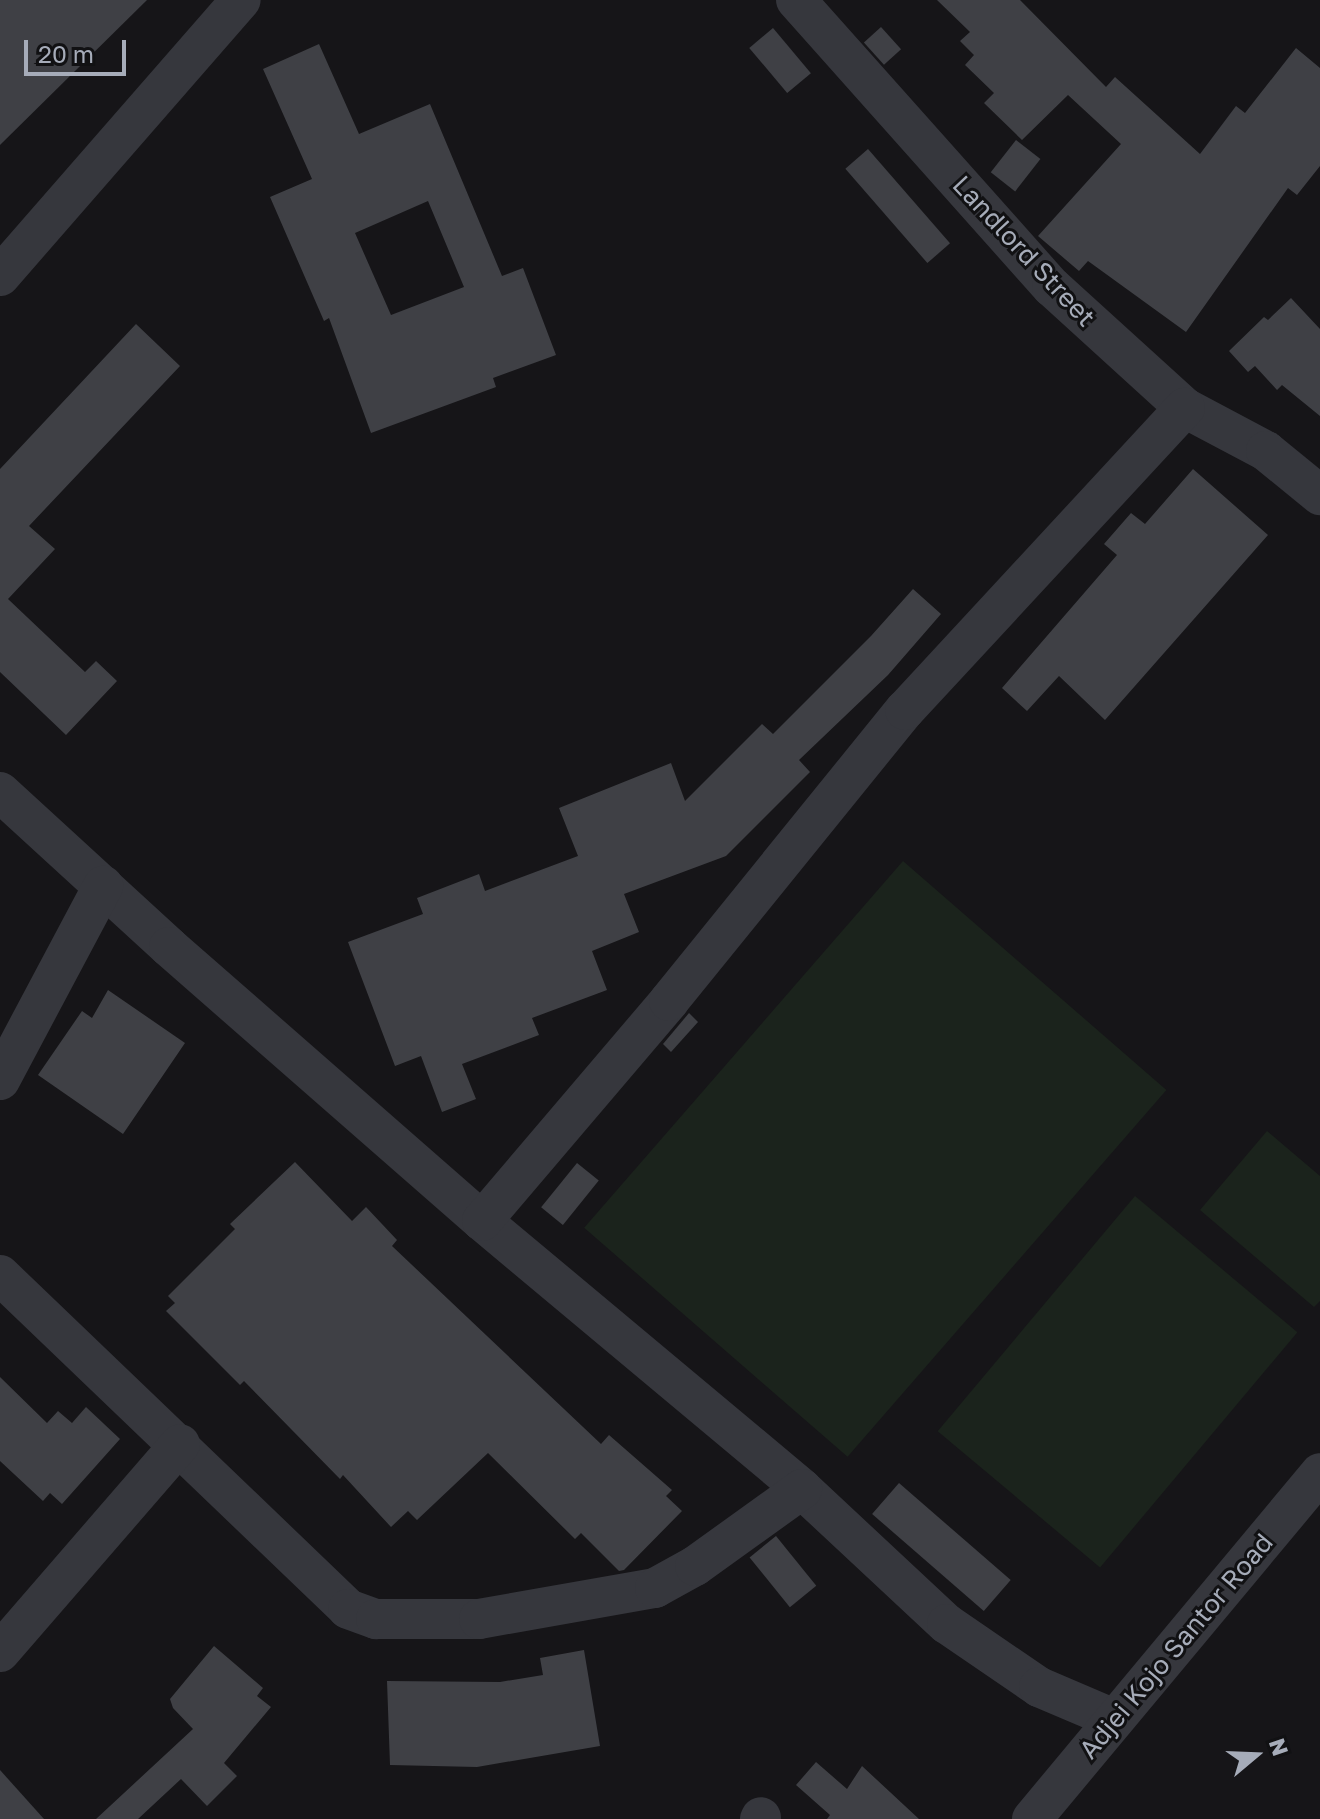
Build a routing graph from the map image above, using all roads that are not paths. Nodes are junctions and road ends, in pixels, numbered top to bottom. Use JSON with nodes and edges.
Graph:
{"nodes":[{"id":1,"x":241,"y":0,"type":"edge"},
{"id":2,"x":796,"y":0,"type":"edge"},
{"id":3,"x":0,"y":276,"type":"edge"},
{"id":4,"x":1185,"y":408,"type":"junction"},
{"id":5,"x":1320,"y":495,"type":"edge"},
{"id":6,"x":0,"y":792,"type":"edge"},
{"id":7,"x":103,"y":886,"type":"junction"},
{"id":8,"x":0,"y":1080,"type":"edge"},
{"id":9,"x":482,"y":1221,"type":"junction"},
{"id":10,"x":0,"y":1275,"type":"edge"},
{"id":11,"x":180,"y":1444,"type":"junction"},
{"id":12,"x":1320,"y":1473,"type":"edge"},
{"id":13,"x":802,"y":1489,"type":"junction"},
{"id":14,"x":0,"y":1652,"type":"edge"},
{"id":15,"x":1114,"y":1719,"type":"junction"},
{"id":16,"x":1032,"y":1819,"type":"edge"}],
"edges":[{"from":1,"to":3,"type":"street"},
{"from":2,"to":4,"type":"street","name":"Landlord Street"},
{"from":4,"to":5,"type":"street","name":"Landlord Street"},
{"from":4,"to":9,"type":"street"},
{"from":6,"to":7,"type":"street"},
{"from":7,"to":8,"type":"street"},
{"from":7,"to":9,"type":"street"},
{"from":9,"to":13,"type":"street"},
{"from":10,"to":11,"type":"street"},
{"from":11,"to":13,"type":"street"},
{"from":11,"to":14,"type":"street"},
{"from":12,"to":15,"type":"street","name":"Adjei Kojo Santor Road"},
{"from":13,"to":15,"type":"street"},
{"from":15,"to":16,"type":"street","name":"Adjei Kojo Santor Road"}]}
